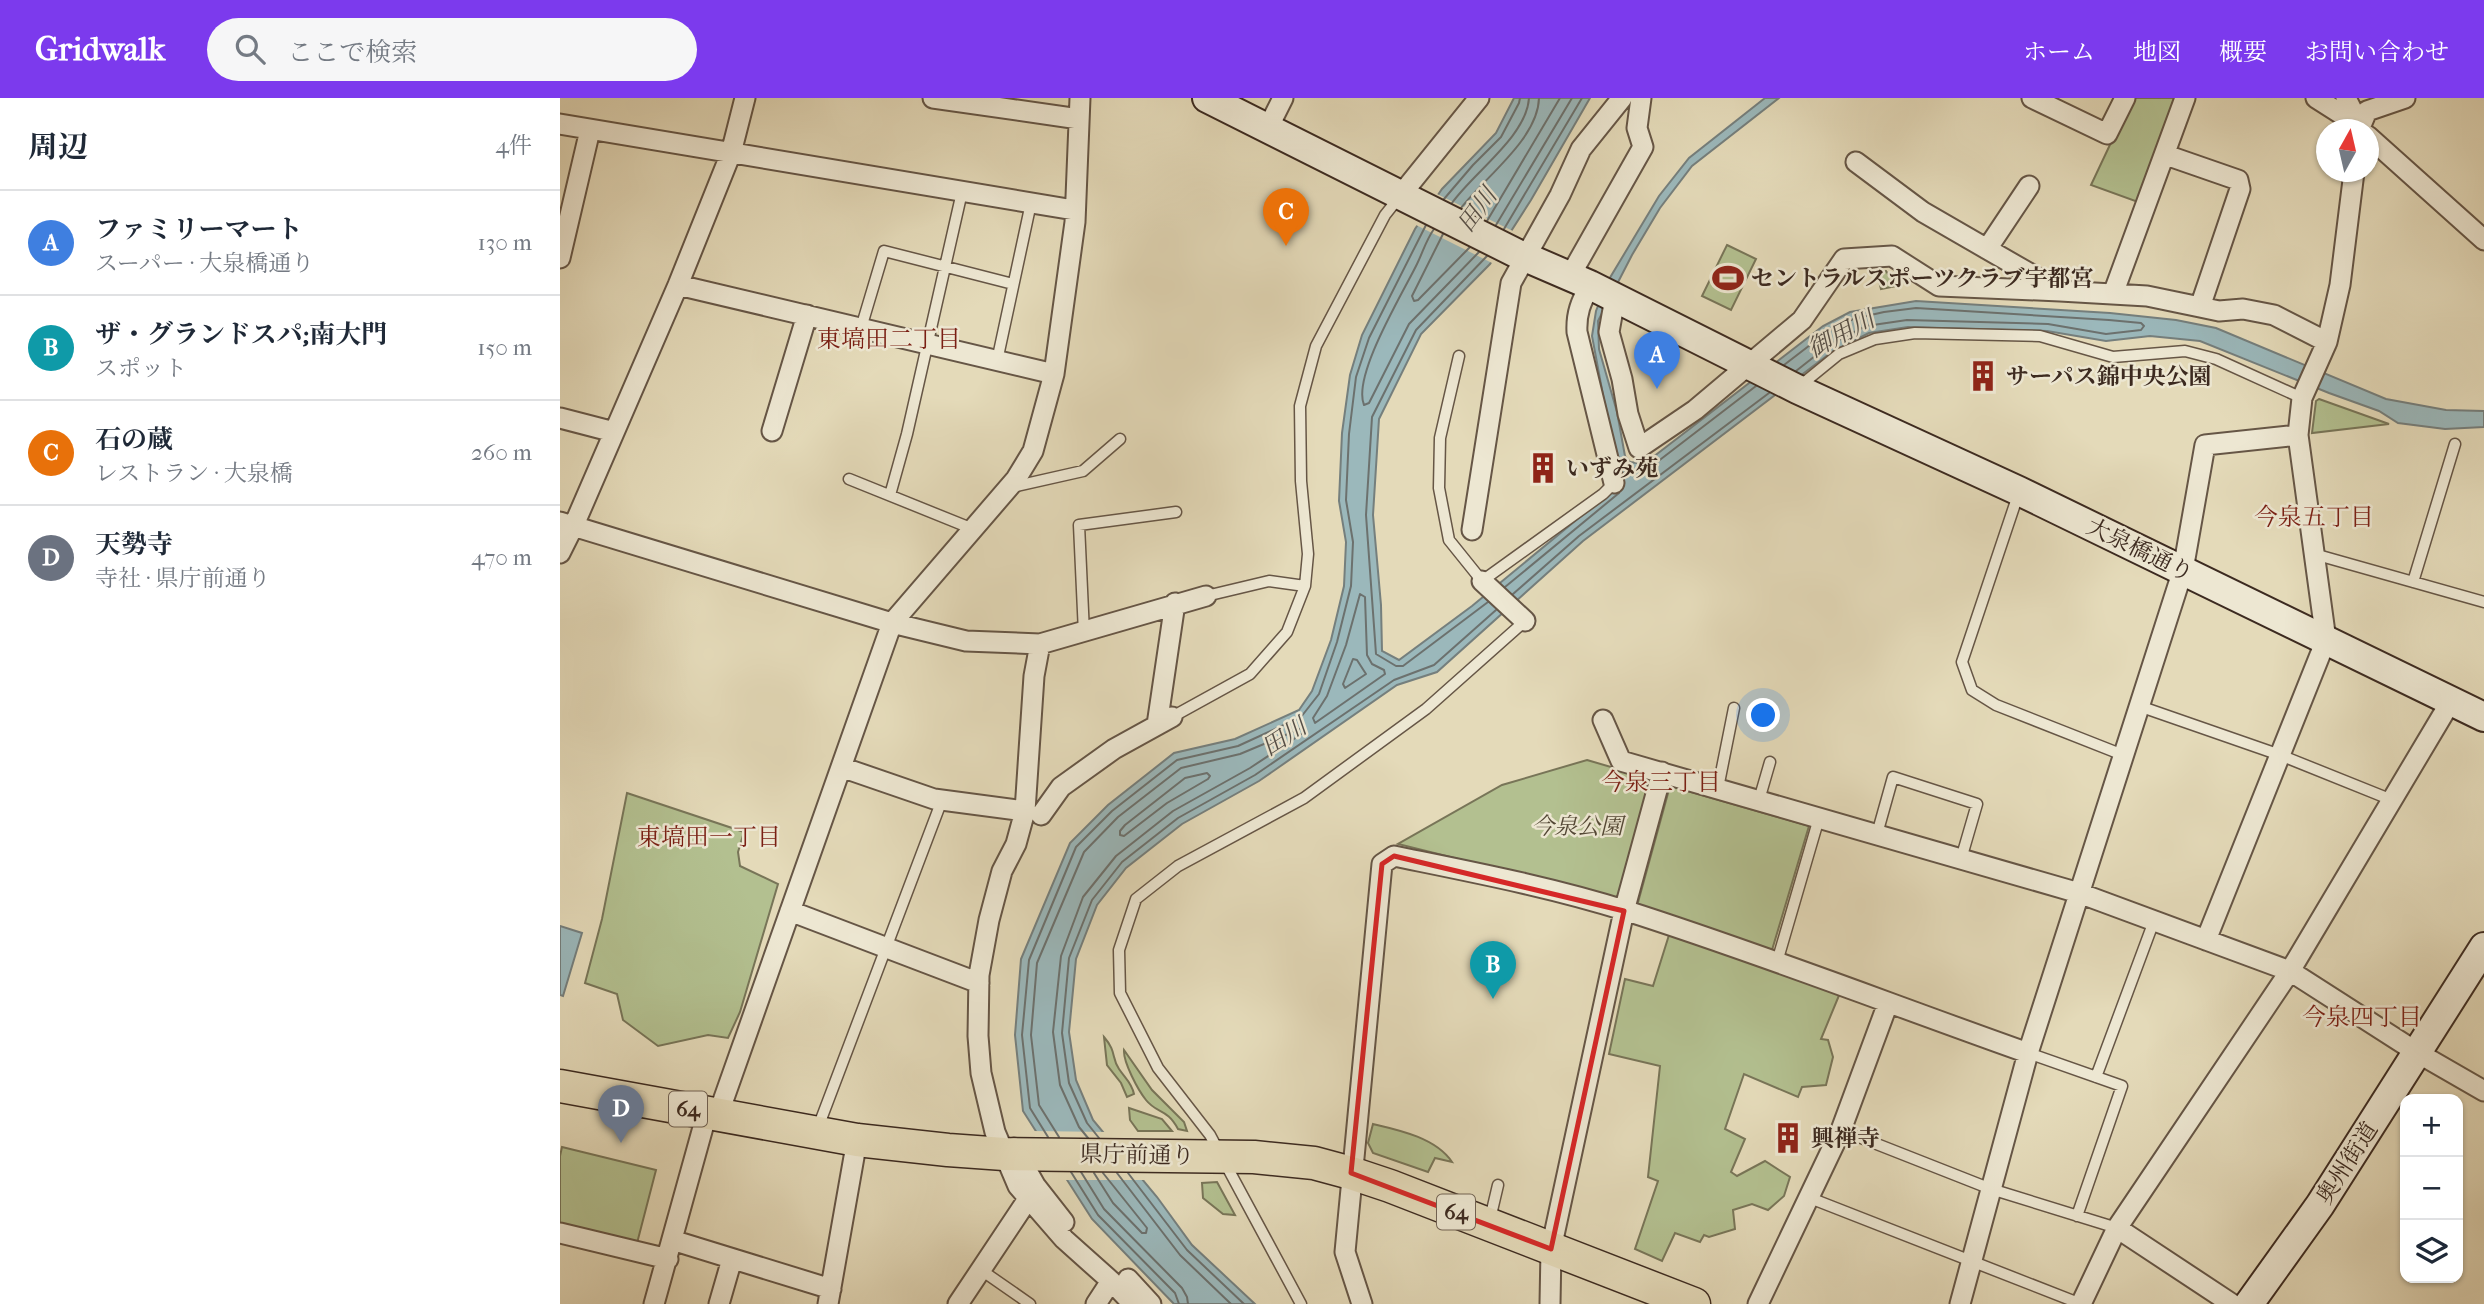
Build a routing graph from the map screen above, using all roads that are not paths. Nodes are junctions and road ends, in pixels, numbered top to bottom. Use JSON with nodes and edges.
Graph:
{"nodes":[{"id":1,"x":745,"y":98,"type":"edge"},
{"id":2,"x":933,"y":98,"type":"edge"},
{"id":3,"x":1080,"y":98,"type":"edge"},
{"id":4,"x":1283,"y":98,"type":"edge"},
{"id":5,"x":1479,"y":98,"type":"edge"},
{"id":6,"x":1622,"y":98,"type":"edge"},
{"id":7,"x":1641,"y":98,"type":"edge"},
{"id":8,"x":2032,"y":98,"type":"edge"},
{"id":9,"x":2125,"y":98,"type":"edge"},
{"id":10,"x":2185,"y":98,"type":"edge"},
{"id":11,"x":2316,"y":98,"type":"edge"},
{"id":12,"x":2346,"y":98,"type":"edge"},
{"id":13,"x":2405,"y":98,"type":"edge"},
{"id":14,"x":1215,"y":100,"type":"edge"},
{"id":15,"x":1079,"y":119,"type":"junction"},
{"id":16,"x":2347,"y":119,"type":"edge"},
{"id":17,"x":2357,"y":119,"type":"edge"},
{"id":18,"x":2365,"y":119,"type":"edge"},
{"id":19,"x":560,"y":124,"type":"edge"},
{"id":20,"x":1268,"y":128,"type":"junction"},
{"id":21,"x":590,"y":130,"type":"junction"},
{"id":22,"x":2379,"y":145,"type":"edge"},
{"id":23,"x":731,"y":153,"type":"junction"},
{"id":24,"x":2166,"y":155,"type":"junction"},
{"id":25,"x":1856,"y":162,"type":"dead end"},
{"id":26,"x":2353,"y":182,"type":"edge"},
{"id":27,"x":2029,"y":186,"type":"dead end"},
{"id":28,"x":962,"y":192,"type":"junction"},
{"id":29,"x":1404,"y":198,"type":"junction"},
{"id":30,"x":1031,"y":203,"type":"junction"},
{"id":31,"x":1074,"y":210,"type":"junction"},
{"id":32,"x":2484,"y":240,"type":"edge"},
{"id":33,"x":1987,"y":249,"type":"junction"},
{"id":34,"x":1521,"y":254,"type":"junction"},
{"id":35,"x":560,"y":258,"type":"edge"},
{"id":36,"x":945,"y":267,"type":"junction"},
{"id":37,"x":1580,"y":281,"type":"junction"},
{"id":38,"x":1013,"y":284,"type":"junction"},
{"id":39,"x":678,"y":285,"type":"junction"},
{"id":40,"x":2060,"y":291,"type":"junction"},
{"id":41,"x":2113,"y":294,"type":"junction"},
{"id":42,"x":1615,"y":298,"type":"junction"},
{"id":43,"x":2200,"y":307,"type":"junction"},
{"id":44,"x":807,"y":315,"type":"junction"},
{"id":45,"x":861,"y":328,"type":"junction"},
{"id":46,"x":2327,"y":342,"type":"junction"},
{"id":47,"x":928,"y":344,"type":"junction"},
{"id":48,"x":1459,"y":356,"type":"dead end"},
{"id":49,"x":997,"y":360,"type":"junction"},
{"id":50,"x":1749,"y":364,"type":"junction"},
{"id":51,"x":1054,"y":374,"type":"junction"},
{"id":52,"x":1795,"y":388,"type":"junction"},
{"id":53,"x":2302,"y":398,"type":"junction"},
{"id":54,"x":560,"y":418,"type":"edge"},
{"id":55,"x":772,"y":431,"type":"dead end"},
{"id":56,"x":614,"y":432,"type":"junction"},
{"id":57,"x":2298,"y":435,"type":"junction"},
{"id":58,"x":1120,"y":439,"type":"dead end"},
{"id":59,"x":2455,"y":444,"type":"dead end"},
{"id":60,"x":849,"y":479,"type":"dead end"},
{"id":61,"x":1614,"y":483,"type":"joint"},
{"id":62,"x":1009,"y":487,"type":"junction"},
{"id":63,"x":2019,"y":491,"type":"junction"},
{"id":64,"x":890,"y":495,"type":"junction"},
{"id":65,"x":1176,"y":512,"type":"dead end"},
{"id":66,"x":567,"y":523,"type":"edge"},
{"id":67,"x":973,"y":529,"type":"junction"},
{"id":68,"x":1472,"y":530,"type":"dead end"},
{"id":69,"x":560,"y":553,"type":"edge"},
{"id":70,"x":2314,"y":554,"type":"junction"},
{"id":71,"x":2183,"y":570,"type":"junction"},
{"id":72,"x":1482,"y":580,"type":"junction"},
{"id":73,"x":2413,"y":582,"type":"junction"},
{"id":74,"x":1305,"y":586,"type":"junction"},
{"id":75,"x":1206,"y":596,"type":"joint"},
{"id":76,"x":2484,"y":602,"type":"edge"},
{"id":77,"x":1175,"y":603,"type":"junction"},
{"id":78,"x":1525,"y":621,"type":"joint"},
{"id":79,"x":892,"y":623,"type":"junction"},
{"id":80,"x":1084,"y":632,"type":"junction"},
{"id":81,"x":2326,"y":640,"type":"junction"},
{"id":82,"x":1040,"y":644,"type":"junction"},
{"id":83,"x":2451,"y":701,"type":"junction"},
{"id":84,"x":2139,"y":706,"type":"junction"},
{"id":85,"x":1734,"y":708,"type":"dead end"},
{"id":86,"x":2484,"y":717,"type":"edge"},
{"id":87,"x":1603,"y":720,"type":"dead end"},
{"id":88,"x":1165,"y":721,"type":"junction"},
{"id":89,"x":2123,"y":755,"type":"junction"},
{"id":90,"x":2280,"y":755,"type":"junction"},
{"id":91,"x":1770,"y":762,"type":"dead end"},
{"id":92,"x":841,"y":767,"type":"junction"},
{"id":93,"x":1662,"y":772,"type":"junction"},
{"id":94,"x":1718,"y":788,"type":"junction"},
{"id":95,"x":942,"y":800,"type":"junction"},
{"id":96,"x":1759,"y":800,"type":"junction"},
{"id":97,"x":2392,"y":800,"type":"junction"},
{"id":98,"x":1033,"y":813,"type":"junction"},
{"id":99,"x":1819,"y":818,"type":"junction"},
{"id":100,"x":1877,"y":834,"type":"junction"},
{"id":101,"x":1961,"y":859,"type":"junction"},
{"id":102,"x":2079,"y":893,"type":"junction"},
{"id":103,"x":790,"y":911,"type":"junction"},
{"id":104,"x":1624,"y":911,"type":"junction"},
{"id":105,"x":2154,"y":921,"type":"junction"},
{"id":106,"x":2206,"y":940,"type":"junction"},
{"id":107,"x":887,"y":947,"type":"junction"},
{"id":108,"x":2484,"y":947,"type":"edge"},
{"id":109,"x":1777,"y":962,"type":"junction"},
{"id":110,"x":2290,"y":971,"type":"junction"},
{"id":111,"x":979,"y":983,"type":"junction"},
{"id":112,"x":1888,"y":1003,"type":"junction"},
{"id":113,"x":2418,"y":1053,"type":"junction"},
{"id":114,"x":2028,"y":1054,"type":"junction"},
{"id":115,"x":2096,"y":1077,"type":"junction"},
{"id":116,"x":560,"y":1086,"type":"edge"},
{"id":117,"x":2484,"y":1091,"type":"edge"},
{"id":118,"x":713,"y":1114,"type":"junction"},
{"id":119,"x":1842,"y":1130,"type":"junction"},
{"id":120,"x":816,"y":1133,"type":"junction"},
{"id":121,"x":857,"y":1140,"type":"junction"},
{"id":122,"x":1012,"y":1149,"type":"junction"},
{"id":123,"x":1216,"y":1156,"type":"junction"},
{"id":124,"x":1351,"y":1172,"type":"junction"},
{"id":125,"x":1498,"y":1185,"type":"dead end"},
{"id":126,"x":1991,"y":1189,"type":"junction"},
{"id":127,"x":1810,"y":1198,"type":"junction"},
{"id":128,"x":1028,"y":1199,"type":"junction"},
{"id":129,"x":2077,"y":1216,"type":"junction"},
{"id":130,"x":1489,"y":1225,"type":"junction"},
{"id":131,"x":2117,"y":1228,"type":"junction"},
{"id":132,"x":560,"y":1233,"type":"edge"},
{"id":133,"x":1550,"y":1249,"type":"junction"},
{"id":134,"x":670,"y":1250,"type":"junction"},
{"id":135,"x":732,"y":1259,"type":"junction"},
{"id":136,"x":1971,"y":1261,"type":"junction"},
{"id":137,"x":982,"y":1270,"type":"junction"},
{"id":138,"x":1111,"y":1281,"type":"junction"},
{"id":139,"x":829,"y":1297,"type":"edge"},
{"id":140,"x":1027,"y":1303,"type":"edge"},
{"id":141,"x":654,"y":1304,"type":"edge"},
{"id":142,"x":719,"y":1304,"type":"edge"},
{"id":143,"x":958,"y":1304,"type":"edge"},
{"id":144,"x":1096,"y":1304,"type":"edge"},
{"id":145,"x":1133,"y":1304,"type":"edge"},
{"id":146,"x":1151,"y":1304,"type":"edge"},
{"id":147,"x":1301,"y":1304,"type":"edge"},
{"id":148,"x":1362,"y":1304,"type":"edge"},
{"id":149,"x":1550,"y":1304,"type":"edge"},
{"id":150,"x":1694,"y":1304,"type":"edge"},
{"id":151,"x":1758,"y":1304,"type":"edge"},
{"id":152,"x":1960,"y":1304,"type":"edge"},
{"id":153,"x":2081,"y":1304,"type":"edge"},
{"id":154,"x":2232,"y":1304,"type":"edge"},
{"id":155,"x":2249,"y":1304,"type":"edge"}],
"edges":[{"from":1,"to":23,"type":"street"},
{"from":2,"to":15,"type":"street"},
{"from":3,"to":15,"type":"street"},
{"from":4,"to":20,"type":"street"},
{"from":5,"to":29,"type":"street"},
{"from":6,"to":34,"type":"street"},
{"from":7,"to":37,"type":"street"},
{"from":8,"to":9,"type":"street"},
{"from":10,"to":24,"type":"street"},
{"from":11,"to":16,"type":"street"},
{"from":12,"to":17,"type":"street"},
{"from":13,"to":18,"type":"street"},
{"from":14,"to":20,"type":"street"},
{"from":15,"to":31,"type":"street"},
{"from":19,"to":21,"type":"street"},
{"from":20,"to":29,"type":"street"},
{"from":21,"to":23,"type":"street"},
{"from":21,"to":35,"type":"street"},
{"from":22,"to":32,"type":"street"},
{"from":23,"to":28,"type":"street"},
{"from":23,"to":39,"type":"street"},
{"from":24,"to":41,"type":"street"},
{"from":24,"to":43,"type":"street"},
{"from":25,"to":33,"type":"street"},
{"from":26,"to":46,"type":"street"},
{"from":27,"to":33,"type":"street"},
{"from":28,"to":30,"type":"street"},
{"from":28,"to":36,"type":"lane"},
{"from":29,"to":34,"type":"street"},
{"from":29,"to":74,"type":"lane"},
{"from":30,"to":31,"type":"street"},
{"from":30,"to":38,"type":"lane"},
{"from":31,"to":51,"type":"street"},
{"from":33,"to":40,"type":"street"},
{"from":34,"to":37,"type":"street"},
{"from":34,"to":68,"type":"street"},
{"from":36,"to":38,"type":"lane"},
{"from":36,"to":45,"type":"lane"},
{"from":36,"to":47,"type":"lane"},
{"from":37,"to":42,"type":"street"},
{"from":37,"to":61,"type":"street"},
{"from":38,"to":49,"type":"lane"},
{"from":39,"to":44,"type":"street"},
{"from":39,"to":56,"type":"street"},
{"from":40,"to":41,"type":"street"},
{"from":40,"to":50,"type":"street"},
{"from":41,"to":43,"type":"street"},
{"from":42,"to":50,"type":"street"},
{"from":42,"to":50,"type":"street"},
{"from":43,"to":46,"type":"street"},
{"from":44,"to":45,"type":"street"},
{"from":44,"to":55,"type":"street"},
{"from":45,"to":47,"type":"street"},
{"from":46,"to":53,"type":"street"},
{"from":47,"to":49,"type":"street"},
{"from":47,"to":64,"type":"lane"},
{"from":48,"to":72,"type":"lane"},
{"from":49,"to":51,"type":"street"},
{"from":50,"to":52,"type":"street","name":"大泉橋通り"},
{"from":51,"to":62,"type":"street"},
{"from":52,"to":53,"type":"lane"},
{"from":52,"to":63,"type":"street","name":"大泉橋通り"},
{"from":53,"to":57,"type":"street"},
{"from":54,"to":56,"type":"street"},
{"from":56,"to":66,"type":"street"},
{"from":57,"to":70,"type":"street"},
{"from":57,"to":71,"type":"street"},
{"from":58,"to":62,"type":"lane"},
{"from":59,"to":73,"type":"lane"},
{"from":60,"to":64,"type":"lane"},
{"from":61,"to":72,"type":"lane"},
{"from":62,"to":67,"type":"street"},
{"from":63,"to":71,"type":"street","name":"大泉橋通り"},
{"from":63,"to":89,"type":"lane"},
{"from":64,"to":67,"type":"lane"},
{"from":65,"to":80,"type":"lane"},
{"from":66,"to":69,"type":"street"},
{"from":66,"to":79,"type":"street"},
{"from":67,"to":79,"type":"street"},
{"from":70,"to":73,"type":"lane"},
{"from":70,"to":81,"type":"street"},
{"from":71,"to":81,"type":"street","name":"大泉橋通り"},
{"from":71,"to":84,"type":"street"},
{"from":72,"to":78,"type":"street"},
{"from":73,"to":76,"type":"lane"},
{"from":74,"to":75,"type":"lane"},
{"from":74,"to":88,"type":"lane"},
{"from":75,"to":77,"type":"street"},
{"from":77,"to":80,"type":"street"},
{"from":77,"to":88,"type":"street"},
{"from":78,"to":123,"type":"lane"},
{"from":79,"to":82,"type":"street"},
{"from":79,"to":92,"type":"street"},
{"from":80,"to":82,"type":"street"},
{"from":81,"to":83,"type":"street","name":"大泉橋通り"},
{"from":81,"to":90,"type":"street"},
{"from":82,"to":98,"type":"street"},
{"from":83,"to":86,"type":"street","name":"大泉橋通り"},
{"from":83,"to":97,"type":"street"},
{"from":84,"to":89,"type":"street"},
{"from":84,"to":90,"type":"lane"},
{"from":85,"to":94,"type":"lane"},
{"from":87,"to":93,"type":"street"},
{"from":88,"to":98,"type":"street"},
{"from":89,"to":102,"type":"street"},
{"from":90,"to":97,"type":"lane"},
{"from":90,"to":106,"type":"street"},
{"from":91,"to":96,"type":"lane"},
{"from":92,"to":95,"type":"street"},
{"from":92,"to":103,"type":"street"},
{"from":93,"to":94,"type":"street"},
{"from":93,"to":104,"type":"street"},
{"from":94,"to":96,"type":"street"},
{"from":95,"to":98,"type":"street"},
{"from":95,"to":107,"type":"lane"},
{"from":96,"to":99,"type":"street"},
{"from":97,"to":110,"type":"street"},
{"from":98,"to":111,"type":"street"},
{"from":99,"to":100,"type":"street"},
{"from":99,"to":109,"type":"lane"},
{"from":100,"to":101,"type":"street"},
{"from":100,"to":101,"type":"lane"},
{"from":101,"to":102,"type":"street"},
{"from":102,"to":105,"type":"street"},
{"from":102,"to":114,"type":"street"},
{"from":103,"to":107,"type":"street"},
{"from":103,"to":118,"type":"street"},
{"from":104,"to":109,"type":"street"},
{"from":104,"to":124,"type":"street"},
{"from":104,"to":133,"type":"street"},
{"from":105,"to":106,"type":"street"},
{"from":105,"to":115,"type":"lane"},
{"from":106,"to":110,"type":"street"},
{"from":107,"to":111,"type":"street"},
{"from":107,"to":120,"type":"lane"},
{"from":108,"to":113,"type":"street","name":"奥州街道"},
{"from":109,"to":112,"type":"street"},
{"from":110,"to":113,"type":"street"},
{"from":110,"to":131,"type":"street"},
{"from":111,"to":122,"type":"street"},
{"from":112,"to":114,"type":"street"},
{"from":112,"to":119,"type":"street"},
{"from":113,"to":117,"type":"street"},
{"from":113,"to":155,"type":"street","name":"奥州街道"},
{"from":114,"to":115,"type":"lane"},
{"from":114,"to":126,"type":"street"},
{"from":115,"to":129,"type":"lane"},
{"from":116,"to":118,"type":"main road","name":"県庁前通り","number":"64"},
{"from":118,"to":120,"type":"main road","name":"県庁前通り","number":"64"},
{"from":118,"to":134,"type":"street"},
{"from":119,"to":126,"type":"lane"},
{"from":119,"to":127,"type":"street"},
{"from":120,"to":121,"type":"main road","name":"県庁前通り","number":"64"},
{"from":121,"to":122,"type":"main road","name":"県庁前通り","number":"64"},
{"from":121,"to":139,"type":"street"},
{"from":122,"to":123,"type":"main road","name":"県庁前通り","number":"64"},
{"from":122,"to":128,"type":"street"},
{"from":122,"to":146,"type":"street"},
{"from":123,"to":124,"type":"main road","name":"県庁前通り","number":"64"},
{"from":123,"to":147,"type":"lane"},
{"from":124,"to":130,"type":"main road","name":"県庁前通り","number":"64"},
{"from":124,"to":148,"type":"street"},
{"from":125,"to":130,"type":"lane"},
{"from":126,"to":129,"type":"lane"},
{"from":126,"to":136,"type":"street"},
{"from":127,"to":136,"type":"lane"},
{"from":127,"to":151,"type":"street"},
{"from":128,"to":137,"type":"street"},
{"from":128,"to":138,"type":"street"},
{"from":129,"to":131,"type":"lane"},
{"from":130,"to":133,"type":"main road","name":"県庁前通り","number":"64"},
{"from":131,"to":153,"type":"street"},
{"from":131,"to":154,"type":"street"},
{"from":132,"to":134,"type":"street"},
{"from":133,"to":149,"type":"street"},
{"from":133,"to":150,"type":"main road","name":"県庁前通り","number":"64"},
{"from":134,"to":135,"type":"street"},
{"from":134,"to":141,"type":"street"},
{"from":135,"to":139,"type":"street"},
{"from":135,"to":142,"type":"street"},
{"from":136,"to":152,"type":"street"},
{"from":136,"to":153,"type":"lane"},
{"from":137,"to":140,"type":"lane"},
{"from":137,"to":143,"type":"street"},
{"from":138,"to":144,"type":"street"},
{"from":138,"to":145,"type":"street"}]}
